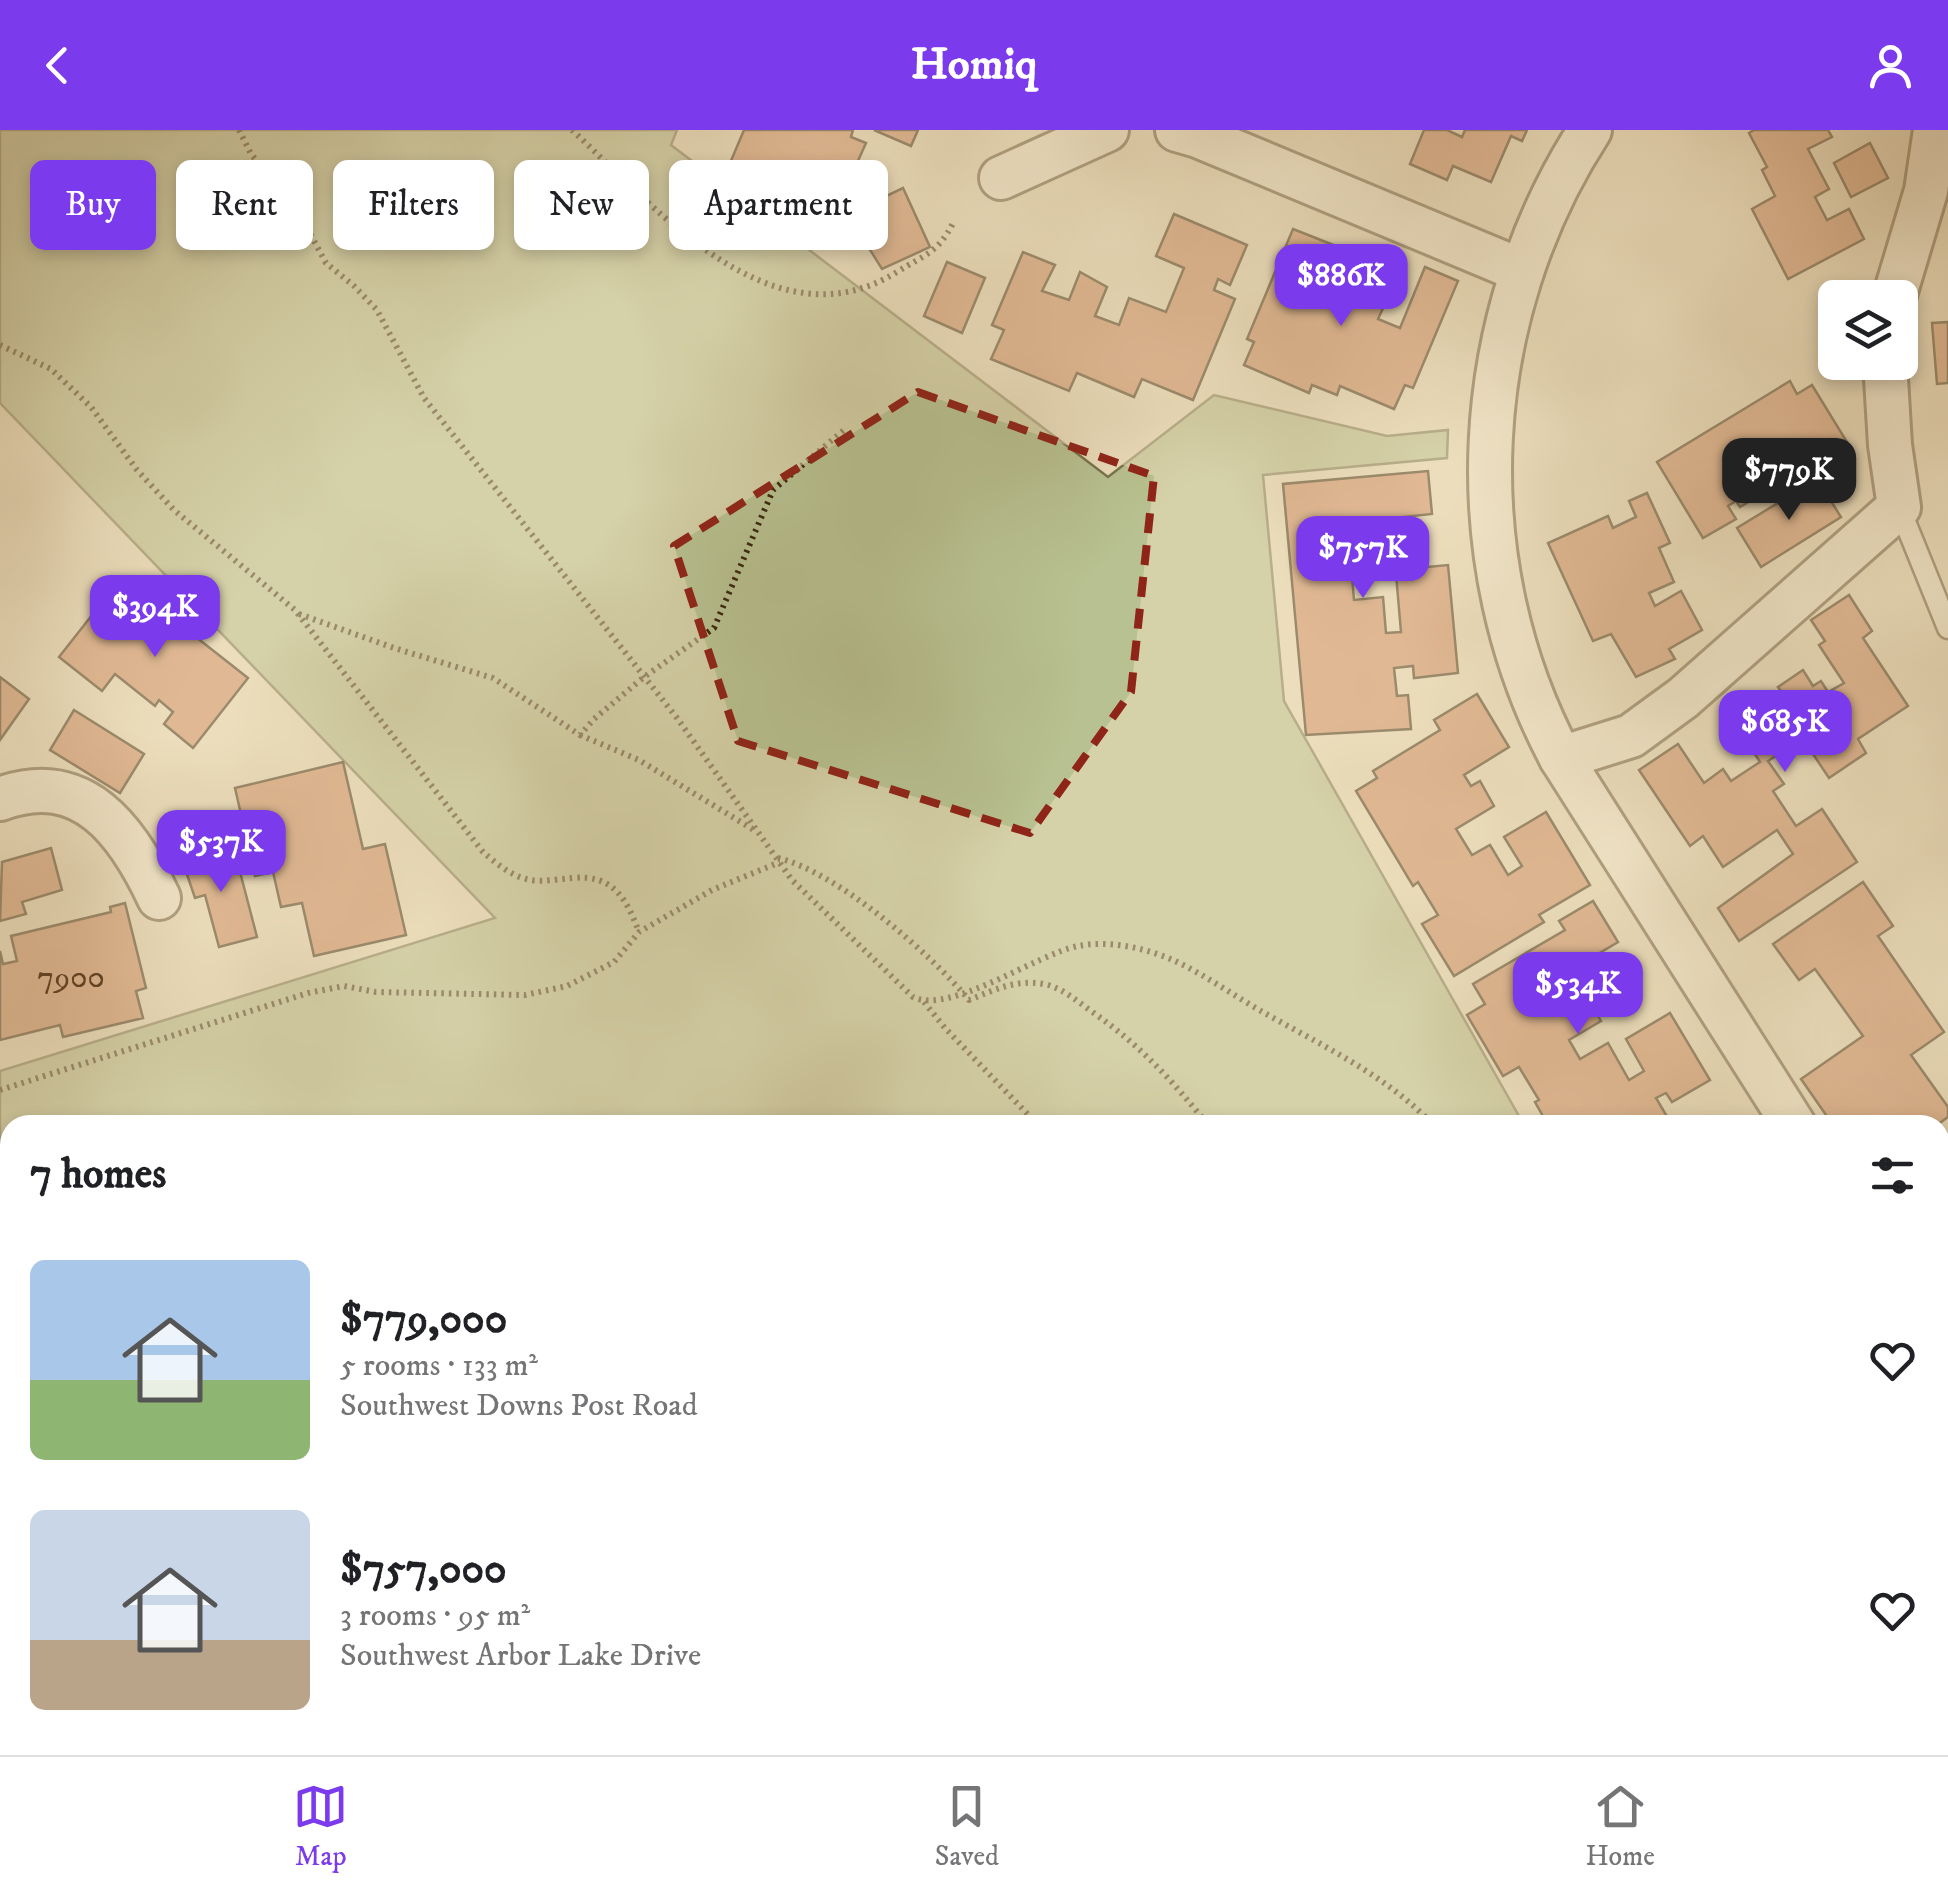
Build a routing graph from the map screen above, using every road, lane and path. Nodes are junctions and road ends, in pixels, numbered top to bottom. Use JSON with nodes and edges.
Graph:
{"nodes":[{"id":1,"x":239,"y":130,"type":"edge"},
{"id":2,"x":572,"y":130,"type":"edge"},
{"id":3,"x":1107,"y":130,"type":"edge"},
{"id":4,"x":1176,"y":130,"type":"edge"},
{"id":5,"x":1590,"y":130,"type":"edge"},
{"id":6,"x":1935,"y":130,"type":"edge"},
{"id":7,"x":1001,"y":178,"type":"dead end"},
{"id":8,"x":953,"y":223,"type":"dead end"},
{"id":9,"x":1520,"y":270,"type":"junction"},
{"id":10,"x":1899,"y":280,"type":"edge"},
{"id":11,"x":0,"y":345,"type":"edge"},
{"id":12,"x":1886,"y":380,"type":"edge"},
{"id":13,"x":844,"y":430,"type":"dead end"},
{"id":14,"x":1899,"y":508,"type":"junction"},
{"id":15,"x":299,"y":614,"type":"junction"},
{"id":16,"x":1948,"y":628,"type":"edge"},
{"id":17,"x":644,"y":677,"type":"junction"},
{"id":18,"x":580,"y":734,"type":"junction"},
{"id":19,"x":1561,"y":758,"type":"junction"},
{"id":20,"x":0,"y":799,"type":"edge"},
{"id":21,"x":759,"y":833,"type":"junction"},
{"id":22,"x":778,"y":860,"type":"junction"},
{"id":23,"x":159,"y":898,"type":"dead end"},
{"id":24,"x":639,"y":932,"type":"junction"},
{"id":25,"x":963,"y":993,"type":"junction"},
{"id":26,"x":924,"y":1002,"type":"junction"},
{"id":27,"x":0,"y":1090,"type":"edge"},
{"id":28,"x":1028,"y":1115,"type":"edge"},
{"id":29,"x":1199,"y":1115,"type":"edge"},
{"id":30,"x":1421,"y":1115,"type":"edge"},
{"id":31,"x":1788,"y":1115,"type":"edge"}],
"edges":[{"from":1,"to":17,"type":"path"},
{"from":2,"to":8,"type":"path"},
{"from":3,"to":7,"type":"street"},
{"from":4,"to":9,"type":"street"},
{"from":5,"to":9,"type":"street"},
{"from":6,"to":10,"type":"street"},
{"from":9,"to":19,"type":"street"},
{"from":11,"to":15,"type":"path"},
{"from":12,"to":14,"type":"street"},
{"from":13,"to":17,"type":"path"},
{"from":14,"to":16,"type":"lane"},
{"from":14,"to":19,"type":"street"},
{"from":15,"to":18,"type":"path"},
{"from":15,"to":24,"type":"path"},
{"from":17,"to":18,"type":"path"},
{"from":17,"to":21,"type":"path"},
{"from":18,"to":21,"type":"path"},
{"from":19,"to":31,"type":"street"},
{"from":20,"to":23,"type":"street"},
{"from":21,"to":22,"type":"path"},
{"from":22,"to":24,"type":"path"},
{"from":22,"to":25,"type":"path"},
{"from":22,"to":26,"type":"path"},
{"from":24,"to":27,"type":"path"},
{"from":25,"to":26,"type":"path"},
{"from":25,"to":29,"type":"path"},
{"from":25,"to":30,"type":"path"},
{"from":26,"to":28,"type":"path"}]}
